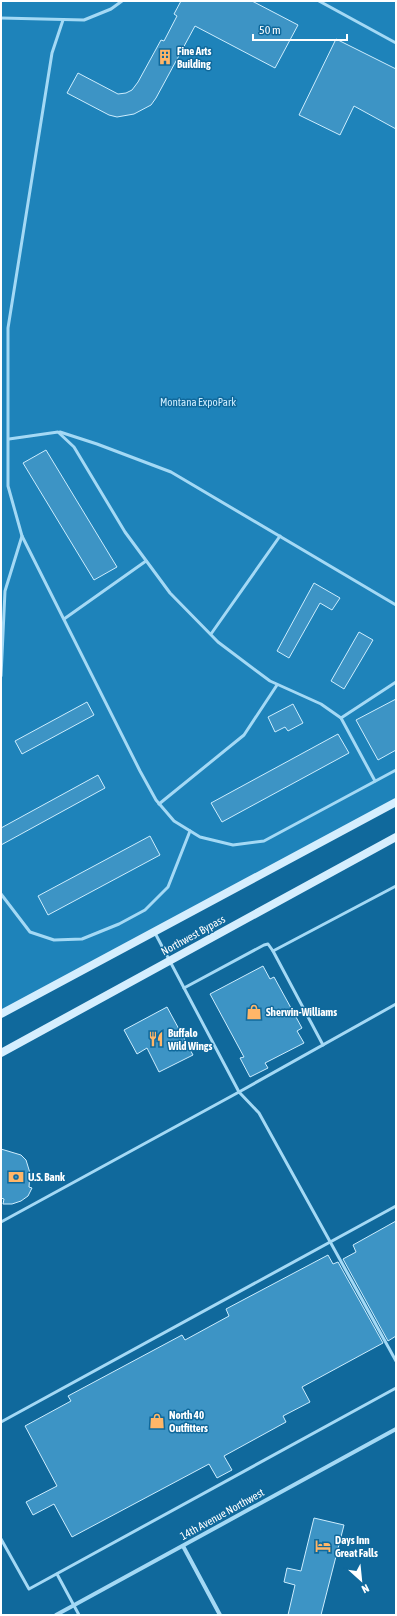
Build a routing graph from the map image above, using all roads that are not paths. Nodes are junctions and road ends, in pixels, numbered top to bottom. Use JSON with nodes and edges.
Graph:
{"nodes":[{"id":1,"x":122,"y":1,"type":"edge"},
{"id":2,"x":319,"y":1,"type":"edge"},
{"id":3,"x":1,"y":18,"type":"edge"},
{"id":4,"x":63,"y":20,"type":"junction"},
{"id":5,"x":396,"y":43,"type":"edge"},
{"id":6,"x":58,"y":432,"type":"junction"},
{"id":7,"x":9,"y":439,"type":"junction"},
{"id":8,"x":22,"y":536,"type":"junction"},
{"id":9,"x":280,"y":536,"type":"junction"},
{"id":10,"x":146,"y":561,"type":"junction"},
{"id":11,"x":396,"y":605,"type":"edge"},
{"id":12,"x":64,"y":620,"type":"junction"},
{"id":13,"x":211,"y":634,"type":"junction"},
{"id":14,"x":1,"y":676,"type":"edge"},
{"id":15,"x":396,"y":682,"type":"edge"},
{"id":16,"x":277,"y":685,"type":"junction"},
{"id":17,"x":341,"y":718,"type":"junction"},
{"id":18,"x":396,"y":770,"type":"edge"},
{"id":19,"x":375,"y":781,"type":"junction"},
{"id":20,"x":396,"y":802,"type":"edge"},
{"id":21,"x":159,"y":804,"type":"junction"},
{"id":22,"x":190,"y":830,"type":"junction"},
{"id":23,"x":396,"y":837,"type":"edge"},
{"id":24,"x":396,"y":886,"type":"edge"},
{"id":25,"x":1,"y":894,"type":"edge"},
{"id":26,"x":154,"y":932,"type":"junction"},
{"id":27,"x":273,"y":951,"type":"junction"},
{"id":28,"x":170,"y":961,"type":"junction"},
{"id":29,"x":184,"y":988,"type":"junction"},
{"id":30,"x":396,"y":1004,"type":"edge"},
{"id":31,"x":1,"y":1014,"type":"edge"},
{"id":32,"x":323,"y":1045,"type":"junction"},
{"id":33,"x":1,"y":1053,"type":"edge"},
{"id":34,"x":239,"y":1092,"type":"junction"},
{"id":35,"x":396,"y":1206,"type":"edge"},
{"id":36,"x":1,"y":1222,"type":"edge"},
{"id":37,"x":330,"y":1242,"type":"junction"},
{"id":38,"x":396,"y":1361,"type":"edge"},
{"id":39,"x":396,"y":1388,"type":"edge"},
{"id":40,"x":1,"y":1422,"type":"edge"},
{"id":41,"x":396,"y":1429,"type":"edge"},
{"id":42,"x":1,"y":1539,"type":"edge"},
{"id":43,"x":183,"y":1546,"type":"junction"},
{"id":44,"x":57,"y":1574,"type":"junction"},
{"id":45,"x":75,"y":1605,"type":"junction"},
{"id":46,"x":56,"y":1615,"type":"edge"},
{"id":47,"x":79,"y":1615,"type":"edge"},
{"id":48,"x":220,"y":1615,"type":"edge"}],
"edges":[{"from":1,"to":4,"type":"lane"},
{"from":2,"to":5,"type":"lane"},
{"from":3,"to":4,"type":"lane"},
{"from":4,"to":7,"type":"lane"},
{"from":6,"to":7,"type":"lane"},
{"from":6,"to":9,"type":"lane"},
{"from":6,"to":10,"type":"lane"},
{"from":7,"to":8,"type":"lane"},
{"from":8,"to":12,"type":"lane"},
{"from":8,"to":14,"type":"lane"},
{"from":9,"to":11,"type":"lane"},
{"from":9,"to":13,"type":"lane"},
{"from":10,"to":12,"type":"lane"},
{"from":10,"to":13,"type":"lane"},
{"from":12,"to":21,"type":"lane"},
{"from":13,"to":16,"type":"lane"},
{"from":15,"to":17,"type":"lane"},
{"from":16,"to":17,"type":"lane"},
{"from":16,"to":21,"type":"lane"},
{"from":17,"to":19,"type":"lane"},
{"from":18,"to":19,"type":"lane"},
{"from":19,"to":22,"type":"lane"},
{"from":20,"to":26,"type":"main road","name":"Northwest Bypass"},
{"from":21,"to":22,"type":"lane"},
{"from":22,"to":25,"type":"lane"},
{"from":23,"to":28,"type":"main road","name":"Northwest Bypass"},
{"from":24,"to":27,"type":"lane"},
{"from":26,"to":28,"type":"lane"},
{"from":26,"to":31,"type":"main road","name":"Northwest Bypass"},
{"from":27,"to":29,"type":"lane"},
{"from":27,"to":32,"type":"lane"},
{"from":28,"to":29,"type":"lane"},
{"from":28,"to":33,"type":"main road","name":"Northwest Bypass"},
{"from":29,"to":34,"type":"lane"},
{"from":30,"to":32,"type":"lane"},
{"from":32,"to":34,"type":"lane"},
{"from":34,"to":36,"type":"lane"},
{"from":34,"to":37,"type":"lane"},
{"from":35,"to":37,"type":"lane"},
{"from":37,"to":38,"type":"lane"},
{"from":37,"to":40,"type":"lane"},
{"from":39,"to":44,"type":"lane"},
{"from":41,"to":43,"type":"street","name":"14th Avenue Northwest"},
{"from":42,"to":44,"type":"lane"},
{"from":43,"to":45,"type":"street","name":"14th Avenue Northwest"},
{"from":43,"to":48,"type":"street"},
{"from":44,"to":45,"type":"lane"},
{"from":45,"to":46,"type":"street","name":"14th Avenue Northwest"},
{"from":45,"to":47,"type":"lane"}]}
